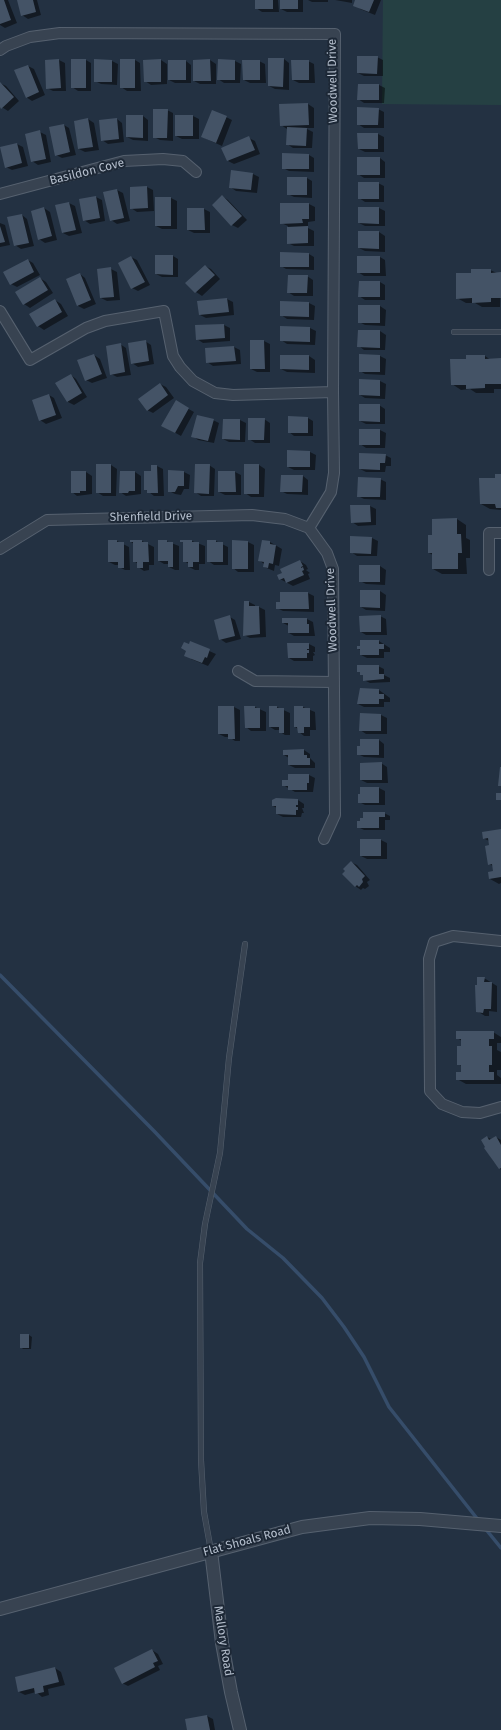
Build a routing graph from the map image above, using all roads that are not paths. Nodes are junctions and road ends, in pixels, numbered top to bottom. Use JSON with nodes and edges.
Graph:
{"nodes":[{"id":1,"x":0,"y":50,"type":"edge"},
{"id":2,"x":196,"y":172,"type":"dead end"},
{"id":3,"x":0,"y":194,"type":"edge"},
{"id":4,"x":0,"y":311,"type":"edge"},
{"id":5,"x":454,"y":332,"type":"dead end"},
{"id":6,"x":501,"y":332,"type":"edge"},
{"id":7,"x":333,"y":392,"type":"junction"},
{"id":8,"x":308,"y":528,"type":"junction"},
{"id":9,"x":501,"y":533,"type":"edge"},
{"id":10,"x":0,"y":549,"type":"edge"},
{"id":11,"x":489,"y":570,"type":"dead end"},
{"id":12,"x":238,"y":671,"type":"dead end"},
{"id":13,"x":334,"y":682,"type":"junction"},
{"id":14,"x":324,"y":839,"type":"dead end"},
{"id":15,"x":501,"y":941,"type":"edge"},
{"id":16,"x":245,"y":944,"type":"dead end"},
{"id":17,"x":501,"y":1107,"type":"edge"},
{"id":18,"x":501,"y":1526,"type":"edge"},
{"id":19,"x":211,"y":1551,"type":"junction"},
{"id":20,"x":0,"y":1609,"type":"edge"},
{"id":21,"x":240,"y":1730,"type":"edge"}],
"edges":[{"from":1,"to":7,"type":"street","name":"Woodwell Drive"},
{"from":2,"to":3,"type":"street","name":"Basildon Cove"},
{"from":4,"to":7,"type":"street"},
{"from":5,"to":6,"type":"lane"},
{"from":7,"to":8,"type":"street","name":"Woodwell Drive"},
{"from":8,"to":10,"type":"street","name":"Shenfield Drive"},
{"from":8,"to":13,"type":"street","name":"Woodwell Drive"},
{"from":9,"to":11,"type":"street"},
{"from":12,"to":13,"type":"street"},
{"from":13,"to":14,"type":"street","name":"Woodwell Drive"},
{"from":15,"to":17,"type":"street"},
{"from":16,"to":19,"type":"lane"},
{"from":18,"to":19,"type":"street","name":"Flat Shoals Road"},
{"from":19,"to":20,"type":"street","name":"Flat Shoals Road"},
{"from":19,"to":21,"type":"street","name":"Mallory Road"}]}
